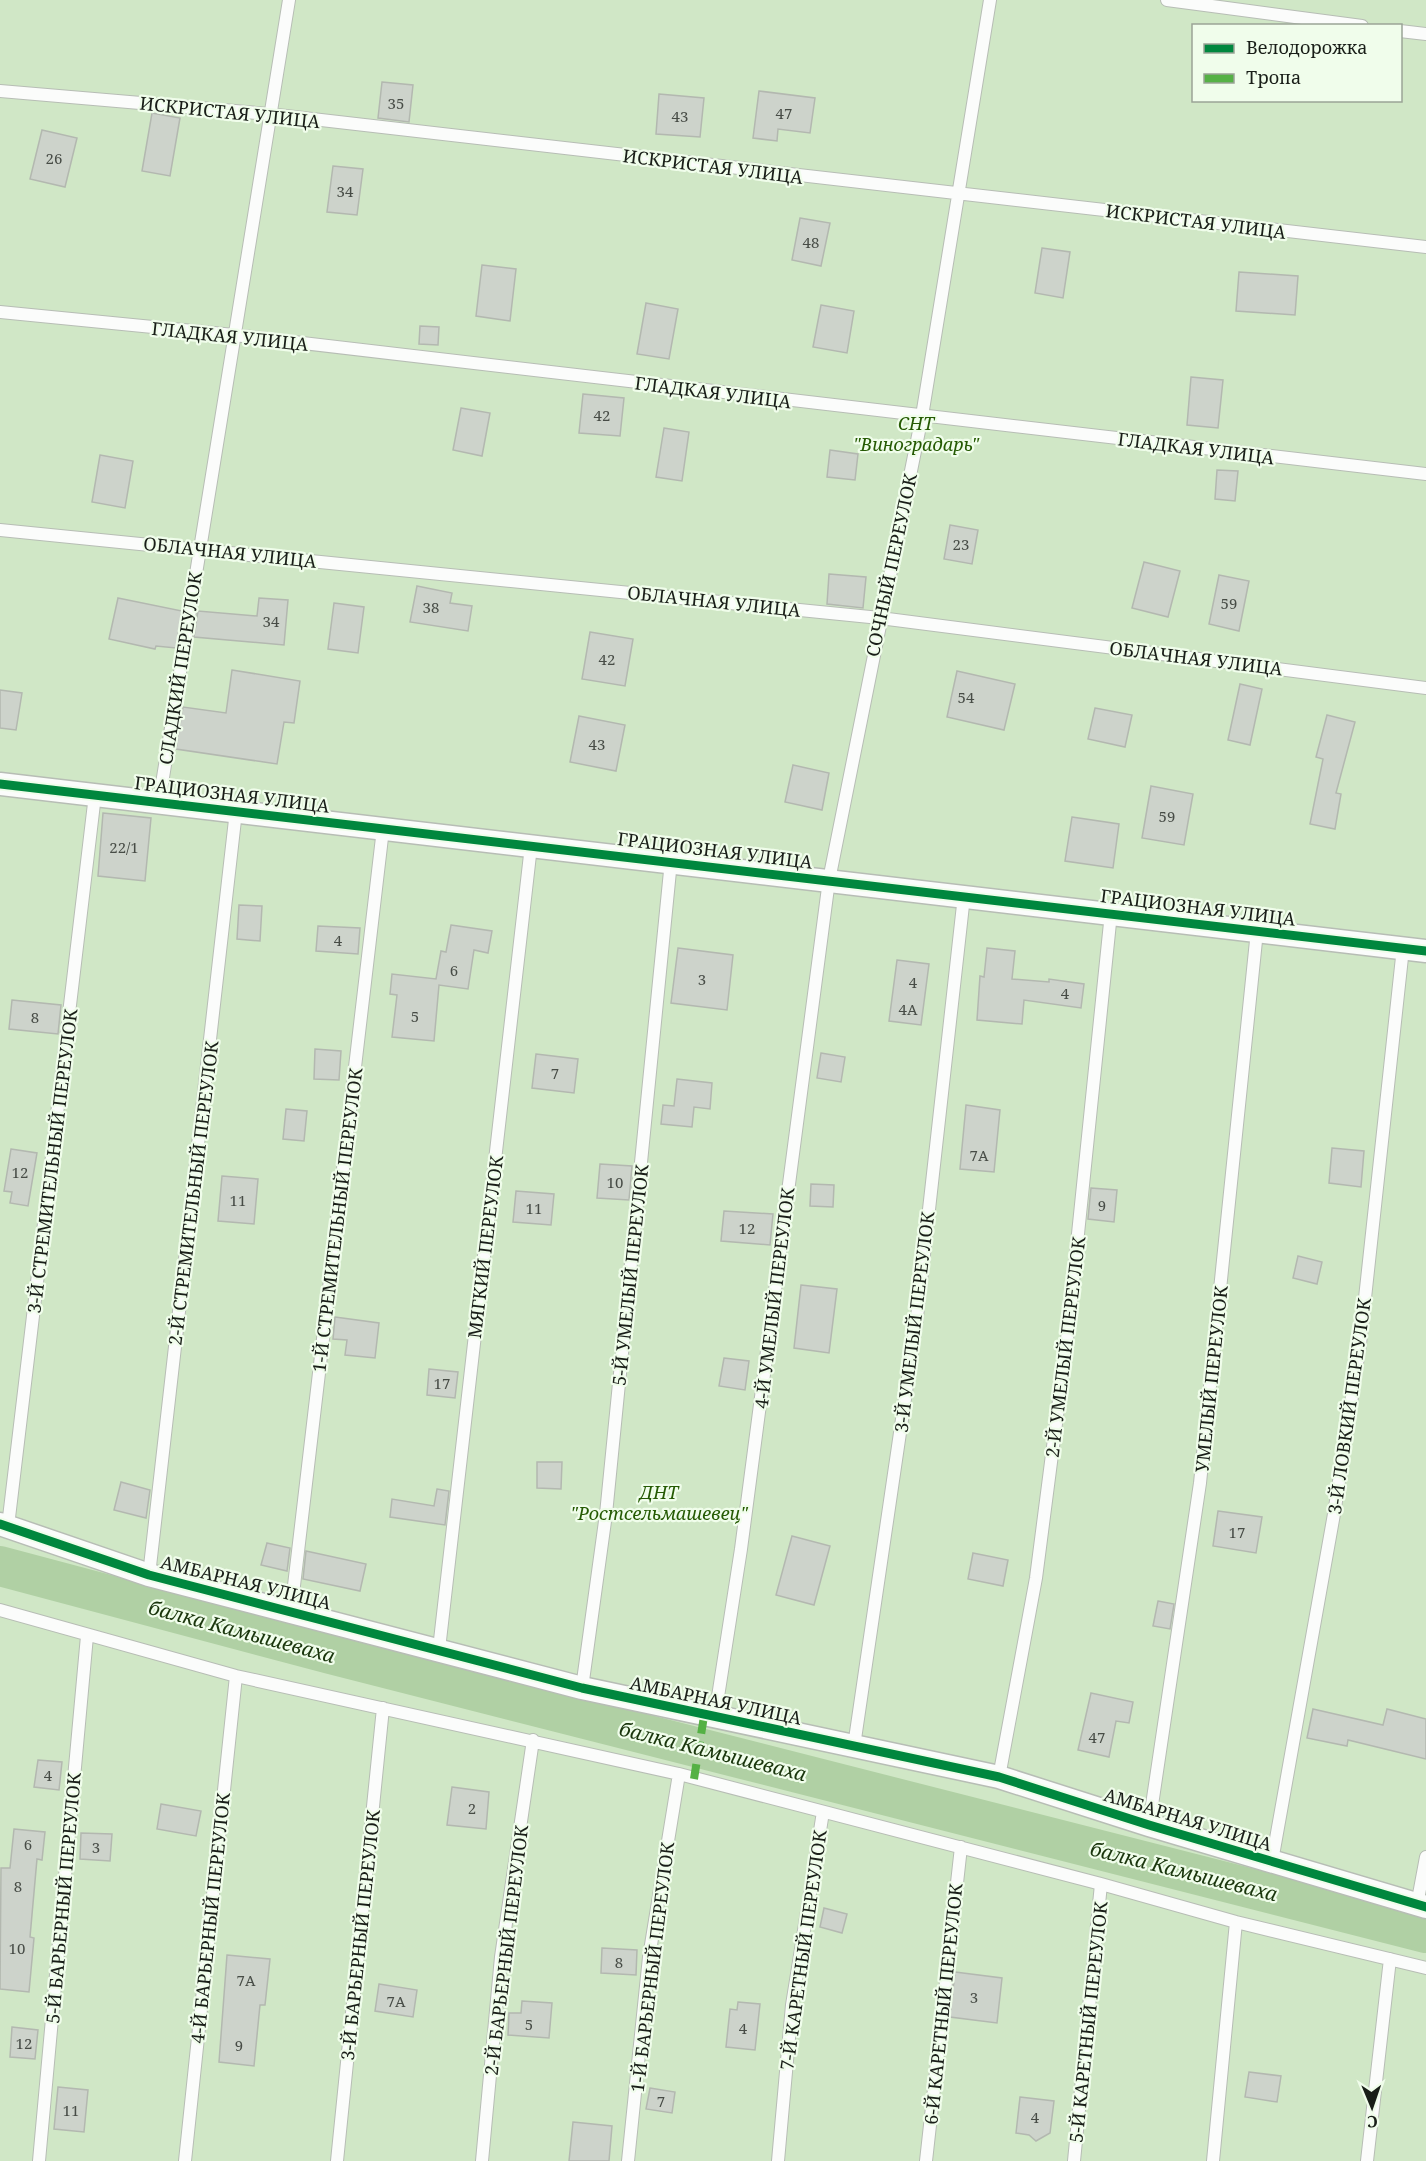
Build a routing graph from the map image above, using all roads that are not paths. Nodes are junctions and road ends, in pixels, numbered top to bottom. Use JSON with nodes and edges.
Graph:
{"nodes":[{"id":1,"x":289,"y":0,"type":"edge"},
{"id":2,"x":990,"y":0,"type":"edge"},
{"id":3,"x":1167,"y":0,"type":"edge"},
{"id":4,"x":1347,"y":24,"type":"edge"},
{"id":5,"x":1402,"y":31,"type":"edge"},
{"id":6,"x":1426,"y":34,"type":"edge"},
{"id":7,"x":0,"y":91,"type":"edge"},
{"id":8,"x":269,"y":114,"type":"junction"},
{"id":9,"x":958,"y":194,"type":"junction"},
{"id":10,"x":1426,"y":247,"type":"edge"},
{"id":11,"x":0,"y":312,"type":"edge"},
{"id":12,"x":234,"y":335,"type":"junction"},
{"id":13,"x":922,"y":417,"type":"junction"},
{"id":14,"x":1426,"y":474,"type":"edge"},
{"id":15,"x":0,"y":530,"type":"edge"},
{"id":16,"x":199,"y":548,"type":"junction"},
{"id":17,"x":880,"y":618,"type":"junction"},
{"id":18,"x":1426,"y":688,"type":"edge"},
{"id":19,"x":0,"y":784,"type":"edge"},
{"id":20,"x":95,"y":795,"type":"junction"},
{"id":21,"x":159,"y":802,"type":"junction"},
{"id":22,"x":236,"y":812,"type":"junction"},
{"id":23,"x":383,"y":829,"type":"junction"},
{"id":24,"x":531,"y":846,"type":"junction"},
{"id":25,"x":671,"y":861,"type":"junction"},
{"id":26,"x":829,"y":880,"type":"junction"},
{"id":27,"x":964,"y":896,"type":"junction"},
{"id":28,"x":1110,"y":913,"type":"junction"},
{"id":29,"x":1257,"y":931,"type":"junction"},
{"id":30,"x":1403,"y":948,"type":"junction"},
{"id":31,"x":1426,"y":951,"type":"edge"},
{"id":32,"x":4,"y":1525,"type":"edge"},
{"id":33,"x":149,"y":1575,"type":"junction"},
{"id":34,"x":0,"y":1610,"type":"edge"},
{"id":35,"x":291,"y":1611,"type":"junction"},
{"id":36,"x":87,"y":1636,"type":"junction"},
{"id":37,"x":439,"y":1649,"type":"junction"},
{"id":38,"x":236,"y":1676,"type":"junction"},
{"id":39,"x":582,"y":1688,"type":"junction"},
{"id":40,"x":383,"y":1708,"type":"junction"},
{"id":41,"x":715,"y":1716,"type":"junction"},
{"id":42,"x":533,"y":1740,"type":"junction"},
{"id":43,"x":854,"y":1746,"type":"junction"},
{"id":44,"x":679,"y":1774,"type":"junction"},
{"id":45,"x":999,"y":1777,"type":"junction"},
{"id":46,"x":823,"y":1812,"type":"junction"},
{"id":47,"x":1149,"y":1825,"type":"junction"},
{"id":48,"x":961,"y":1847,"type":"junction"},
{"id":49,"x":1426,"y":1857,"type":"edge"},
{"id":50,"x":1272,"y":1861,"type":"junction"},
{"id":51,"x":1101,"y":1884,"type":"junction"},
{"id":52,"x":1421,"y":1906,"type":"edge"},
{"id":53,"x":1236,"y":1922,"type":"junction"},
{"id":54,"x":1390,"y":1959,"type":"junction"},
{"id":55,"x":1426,"y":1968,"type":"edge"},
{"id":56,"x":39,"y":2161,"type":"edge"},
{"id":57,"x":185,"y":2161,"type":"edge"},
{"id":58,"x":337,"y":2161,"type":"edge"},
{"id":59,"x":482,"y":2161,"type":"edge"},
{"id":60,"x":628,"y":2161,"type":"edge"},
{"id":61,"x":777,"y":2161,"type":"edge"},
{"id":62,"x":926,"y":2161,"type":"edge"},
{"id":63,"x":1074,"y":2161,"type":"edge"},
{"id":64,"x":1213,"y":2161,"type":"edge"},
{"id":65,"x":1368,"y":2161,"type":"edge"}],
"edges":[{"from":1,"to":8,"type":"lane","name":"СЛАДКИЙ ПЕРЕУЛОК"},
{"from":2,"to":9,"type":"lane","name":"СОЧНЫЙ ПЕРЕУЛОК"},
{"from":3,"to":4,"type":"lane"},
{"from":5,"to":6,"type":"lane"},
{"from":7,"to":8,"type":"lane","name":"ИСКРИСТАЯ УЛИЦА"},
{"from":8,"to":9,"type":"lane","name":"ИСКРИСТАЯ УЛИЦА"},
{"from":8,"to":12,"type":"lane","name":"СЛАДКИЙ ПЕРЕУЛОК"},
{"from":9,"to":10,"type":"lane","name":"ИСКРИСТАЯ УЛИЦА"},
{"from":9,"to":13,"type":"lane","name":"СОЧНЫЙ ПЕРЕУЛОК"},
{"from":11,"to":12,"type":"lane","name":"ГЛАДКАЯ УЛИЦА"},
{"from":12,"to":13,"type":"lane","name":"ГЛАДКАЯ УЛИЦА"},
{"from":12,"to":16,"type":"lane","name":"СЛАДКИЙ ПЕРЕУЛОК"},
{"from":13,"to":14,"type":"lane","name":"ГЛАДКАЯ УЛИЦА"},
{"from":13,"to":17,"type":"lane","name":"СОЧНЫЙ ПЕРЕУЛОК"},
{"from":15,"to":16,"type":"lane","name":"ОБЛАЧНАЯ УЛИЦА"},
{"from":16,"to":17,"type":"lane","name":"ОБЛАЧНАЯ УЛИЦА"},
{"from":16,"to":21,"type":"lane","name":"СЛАДКИЙ ПЕРЕУЛОК"},
{"from":17,"to":18,"type":"lane","name":"ОБЛАЧНАЯ УЛИЦА"},
{"from":17,"to":26,"type":"lane","name":"СОЧНЫЙ ПЕРЕУЛОК"},
{"from":19,"to":20,"type":"street","name":"ГРАЦИОЗНАЯ УЛИЦА"},
{"from":20,"to":21,"type":"street","name":"ГРАЦИОЗНАЯ УЛИЦА"},
{"from":20,"to":32,"type":"lane","name":"3-Й СТРЕМИТЕЛЬНЫЙ ПЕРЕУЛОК"},
{"from":21,"to":22,"type":"street","name":"ГРАЦИОЗНАЯ УЛИЦА"},
{"from":22,"to":23,"type":"street","name":"ГРАЦИОЗНАЯ УЛИЦА"},
{"from":22,"to":33,"type":"lane","name":"2-Й СТРЕМИТЕЛЬНЫЙ ПЕРЕУЛОК"},
{"from":23,"to":24,"type":"street","name":"ГРАЦИОЗНАЯ УЛИЦА"},
{"from":23,"to":35,"type":"lane","name":"1-Й СТРЕМИТЕЛЬНЫЙ ПЕРЕУЛОК"},
{"from":24,"to":25,"type":"street","name":"ГРАЦИОЗНАЯ УЛИЦА"},
{"from":24,"to":37,"type":"lane","name":"МЯГКИЙ ПЕРЕУЛОК"},
{"from":25,"to":26,"type":"street","name":"ГРАЦИОЗНАЯ УЛИЦА"},
{"from":25,"to":39,"type":"lane","name":"5-Й УМЕЛЫЙ ПЕРЕУЛОК"},
{"from":26,"to":27,"type":"street","name":"ГРАЦИОЗНАЯ УЛИЦА"},
{"from":26,"to":41,"type":"lane","name":"4-Й УМЕЛЫЙ ПЕРЕУЛОК"},
{"from":27,"to":28,"type":"street","name":"ГРАЦИОЗНАЯ УЛИЦА"},
{"from":27,"to":43,"type":"lane","name":"3-Й УМЕЛЫЙ ПЕРЕУЛОК"},
{"from":28,"to":29,"type":"street","name":"ГРАЦИОЗНАЯ УЛИЦА"},
{"from":28,"to":45,"type":"lane","name":"2-Й УМЕЛЫЙ ПЕРЕУЛОК"},
{"from":29,"to":30,"type":"street","name":"ГРАЦИОЗНАЯ УЛИЦА"},
{"from":29,"to":47,"type":"lane","name":"УМЕЛЫЙ ПЕРЕУЛОК"},
{"from":30,"to":31,"type":"street","name":"ГРАЦИОЗНАЯ УЛИЦА"},
{"from":30,"to":50,"type":"lane","name":"3-Й ЛОВКИЙ ПЕРЕУЛОК"},
{"from":32,"to":33,"type":"street","name":"АМБАРНАЯ УЛИЦА"},
{"from":33,"to":35,"type":"street","name":"АМБАРНАЯ УЛИЦА"},
{"from":34,"to":36,"type":"lane"},
{"from":35,"to":37,"type":"street","name":"АМБАРНАЯ УЛИЦА"},
{"from":36,"to":38,"type":"lane"},
{"from":36,"to":56,"type":"lane","name":"5-Й БАРЬЕРНЫЙ ПЕРЕУЛОК"},
{"from":37,"to":39,"type":"street","name":"АМБАРНАЯ УЛИЦА"},
{"from":38,"to":40,"type":"lane"},
{"from":38,"to":57,"type":"lane","name":"4-Й БАРЬЕРНЫЙ ПЕРЕУЛОК"},
{"from":39,"to":41,"type":"street","name":"АМБАРНАЯ УЛИЦА"},
{"from":40,"to":42,"type":"lane"},
{"from":40,"to":58,"type":"lane","name":"3-Й БАРЬЕРНЫЙ ПЕРЕУЛОК"},
{"from":41,"to":43,"type":"street","name":"АМБАРНАЯ УЛИЦА"},
{"from":42,"to":44,"type":"lane"},
{"from":42,"to":59,"type":"lane","name":"2-Й БАРЬЕРНЫЙ ПЕРЕУЛОК"},
{"from":43,"to":45,"type":"street","name":"АМБАРНАЯ УЛИЦА"},
{"from":44,"to":46,"type":"lane"},
{"from":44,"to":60,"type":"lane","name":"1-Й БАРЬЕРНЫЙ ПЕРЕУЛОК"},
{"from":45,"to":47,"type":"street","name":"АМБАРНАЯ УЛИЦА"},
{"from":46,"to":48,"type":"lane"},
{"from":46,"to":61,"type":"lane","name":"7-Й КАРЕТНЫЙ ПЕРЕУЛОК"},
{"from":47,"to":50,"type":"street","name":"АМБАРНАЯ УЛИЦА"},
{"from":48,"to":51,"type":"lane"},
{"from":48,"to":62,"type":"lane","name":"6-Й КАРЕТНЫЙ ПЕРЕУЛОК"},
{"from":49,"to":52,"type":"lane"},
{"from":50,"to":52,"type":"street","name":"АМБАРНАЯ УЛИЦА"},
{"from":51,"to":53,"type":"lane"},
{"from":51,"to":63,"type":"lane","name":"5-Й КАРЕТНЫЙ ПЕРЕУЛОК"},
{"from":53,"to":54,"type":"lane"},
{"from":53,"to":64,"type":"lane"},
{"from":54,"to":55,"type":"lane"},
{"from":54,"to":65,"type":"lane"}]}
